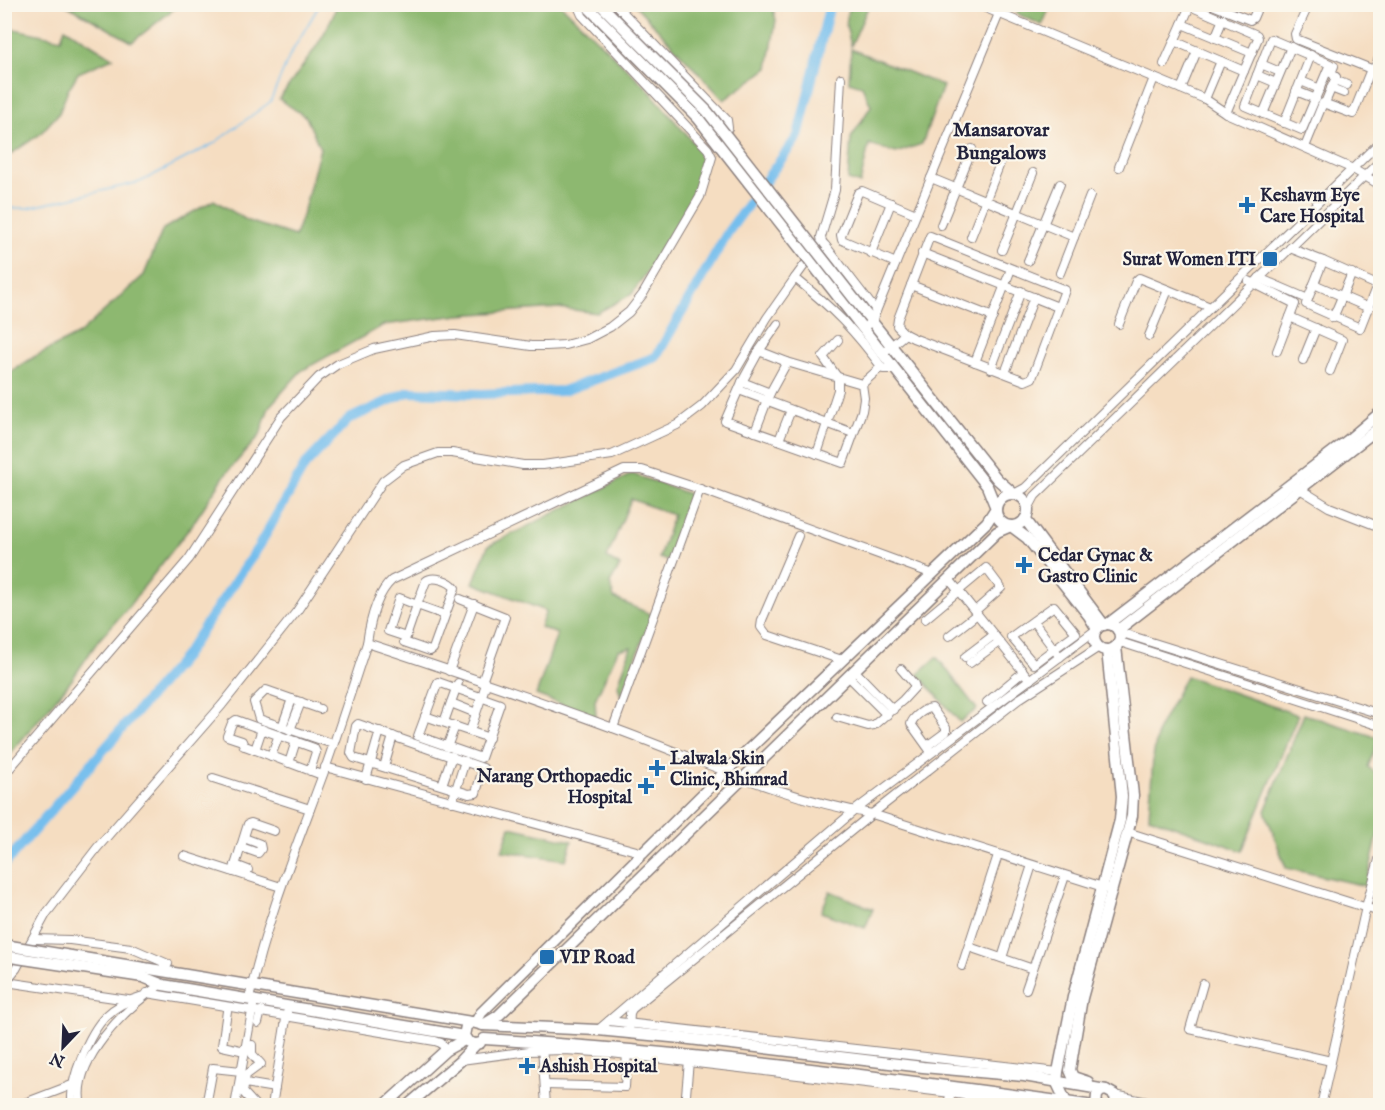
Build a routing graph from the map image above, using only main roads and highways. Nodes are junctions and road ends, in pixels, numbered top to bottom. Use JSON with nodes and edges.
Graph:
{"nodes":[{"id":1,"x":592,"y":6,"type":"edge"},
{"id":2,"x":1380,"y":413,"type":"edge"},
{"id":3,"x":1380,"y":427,"type":"edge"},
{"id":4,"x":1296,"y":487,"type":"junction"},
{"id":5,"x":1014,"y":494,"type":"junction"},
{"id":6,"x":996,"y":508,"type":"junction"},
{"id":7,"x":1026,"y":514,"type":"junction"},
{"id":8,"x":1011,"y":526,"type":"junction"},
{"id":9,"x":1110,"y":636,"type":"junction"},
{"id":10,"x":1106,"y":889,"type":"junction"},
{"id":11,"x":4,"y":945,"type":"edge"},
{"id":12,"x":4,"y":956,"type":"edge"},
{"id":13,"x":143,"y":973,"type":"junction"},
{"id":14,"x":477,"y":1023,"type":"junction"},
{"id":15,"x":473,"y":1039,"type":"junction"},
{"id":16,"x":1057,"y":1077,"type":"junction"},
{"id":17,"x":1111,"y":1096,"type":"edge"},
{"id":18,"x":411,"y":1104,"type":"edge"},
{"id":19,"x":1062,"y":1104,"type":"edge"},
{"id":20,"x":384,"y":1106,"type":"edge"},
{"id":21,"x":1095,"y":1106,"type":"edge"},
{"id":22,"x":1137,"y":1106,"type":"edge"}],
"edges":[{"from":1,"to":5,"type":"main road","bridge":true},
{"from":1,"to":6,"type":"main road","bridge":true},
{"from":2,"to":4,"type":"main road"},
{"from":3,"to":4,"type":"main road"},
{"from":4,"to":9,"type":"main road"},
{"from":5,"to":6,"type":"main road"},
{"from":5,"to":7,"type":"main road"},
{"from":6,"to":8,"type":"main road"},
{"from":6,"to":14,"type":"main road"},
{"from":7,"to":8,"type":"main road"},
{"from":7,"to":9,"type":"main road"},
{"from":8,"to":9,"type":"main road"},
{"from":8,"to":14,"type":"main road"},
{"from":9,"to":10,"type":"main road"},
{"from":9,"to":10,"type":"main road"},
{"from":10,"to":16,"type":"main road"},
{"from":10,"to":17,"type":"main road"},
{"from":11,"to":13,"type":"main road","bridge":true},
{"from":12,"to":13,"type":"main road","bridge":true},
{"from":13,"to":14,"type":"main road"},
{"from":13,"to":15,"type":"main road"},
{"from":14,"to":15,"type":"main road"},
{"from":14,"to":15,"type":"main road"},
{"from":14,"to":16,"type":"main road"},
{"from":15,"to":18,"type":"main road"},
{"from":15,"to":19,"type":"main road"},
{"from":15,"to":20,"type":"main road"},
{"from":16,"to":17,"type":"main road"},
{"from":16,"to":19,"type":"main road"},
{"from":17,"to":21,"type":"main road"},
{"from":17,"to":22,"type":"main road"},
{"from":19,"to":21,"type":"main road"}]}
